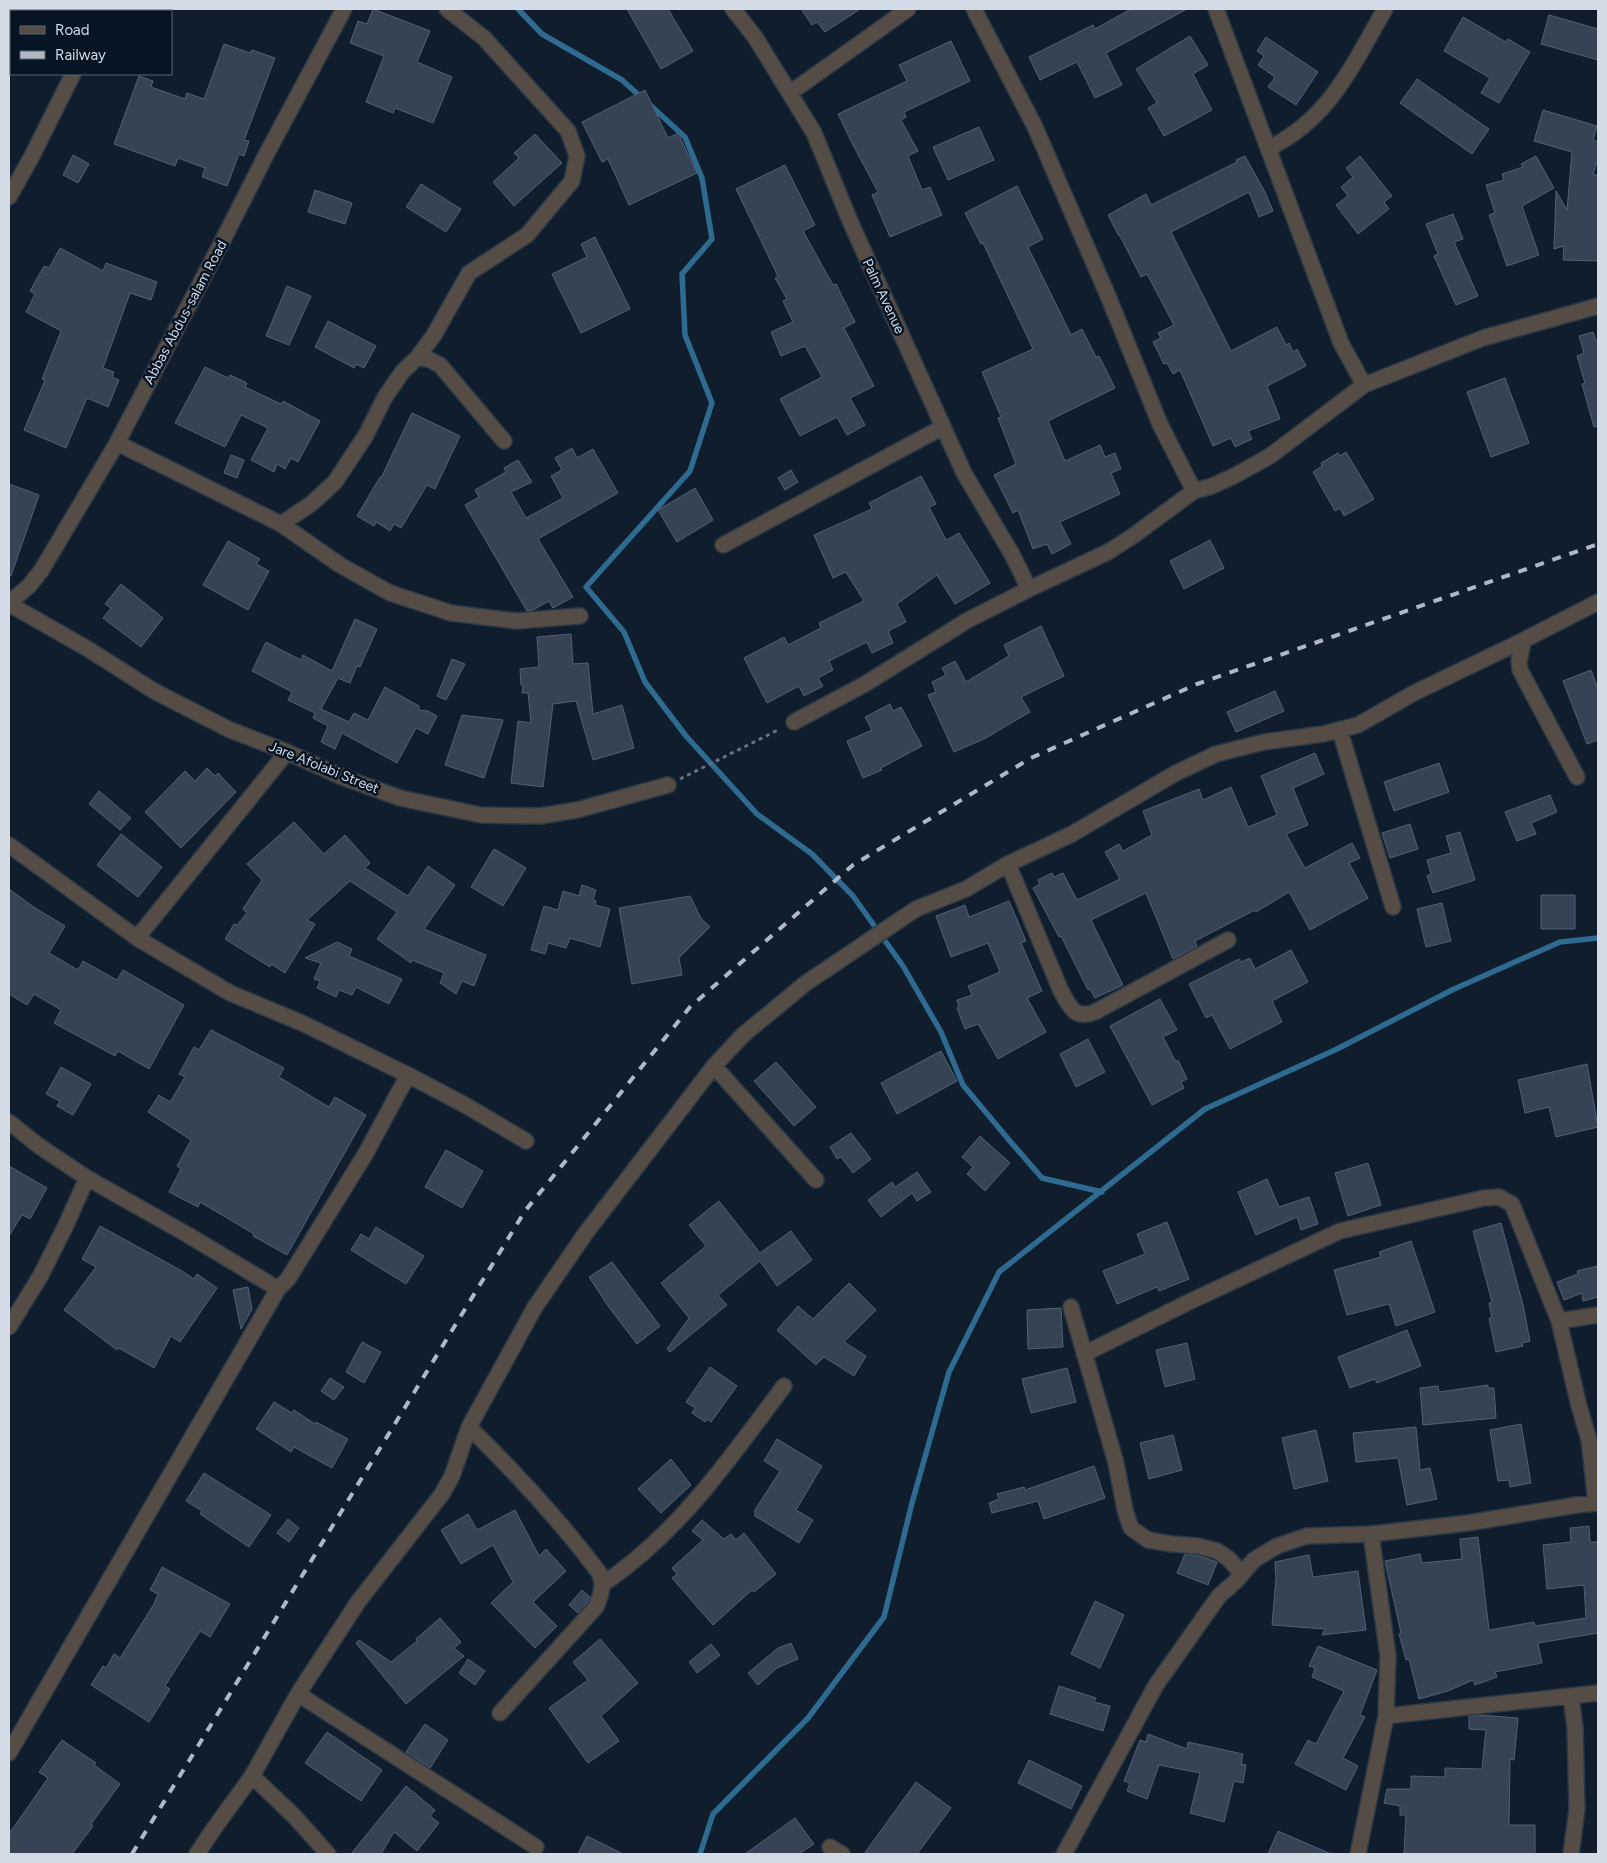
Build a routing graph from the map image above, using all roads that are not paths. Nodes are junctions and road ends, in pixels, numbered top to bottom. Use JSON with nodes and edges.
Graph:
{"nodes":[{"id":1,"x":344,"y":9,"type":"edge"},
{"id":2,"x":447,"y":9,"type":"edge"},
{"id":3,"x":734,"y":9,"type":"edge"},
{"id":4,"x":908,"y":9,"type":"edge"},
{"id":5,"x":974,"y":9,"type":"edge"},
{"id":6,"x":1216,"y":9,"type":"edge"},
{"id":7,"x":1385,"y":9,"type":"edge"},
{"id":8,"x":73,"y":75,"type":"edge"},
{"id":9,"x":790,"y":94,"type":"junction"},
{"id":10,"x":1269,"y":148,"type":"junction"},
{"id":11,"x":9,"y":197,"type":"edge"},
{"id":12,"x":1598,"y":306,"type":"edge"},
{"id":13,"x":417,"y":358,"type":"junction"},
{"id":14,"x":1364,"y":385,"type":"junction"},
{"id":15,"x":943,"y":427,"type":"junction"},
{"id":16,"x":504,"y":442,"type":"dead end"},
{"id":17,"x":117,"y":443,"type":"junction"},
{"id":18,"x":1194,"y":491,"type":"junction"},
{"id":19,"x":281,"y":524,"type":"junction"},
{"id":20,"x":723,"y":545,"type":"dead end"},
{"id":21,"x":1029,"y":588,"type":"junction"},
{"id":22,"x":1598,"y":602,"type":"edge"},
{"id":23,"x":9,"y":603,"type":"edge"},
{"id":24,"x":580,"y":616,"type":"dead end"},
{"id":25,"x":1524,"y":640,"type":"junction"},
{"id":26,"x":794,"y":722,"type":"road end"},
{"id":27,"x":1340,"y":731,"type":"junction"},
{"id":28,"x":287,"y":752,"type":"junction"},
{"id":29,"x":1577,"y":777,"type":"dead end"},
{"id":30,"x":668,"y":785,"type":"road end"},
{"id":31,"x":9,"y":845,"type":"edge"},
{"id":32,"x":1008,"y":864,"type":"junction"},
{"id":33,"x":1393,"y":907,"type":"dead end"},
{"id":34,"x":137,"y":938,"type":"junction"},
{"id":35,"x":1228,"y":940,"type":"dead end"},
{"id":36,"x":714,"y":1066,"type":"junction"},
{"id":37,"x":408,"y":1075,"type":"junction"},
{"id":38,"x":9,"y":1122,"type":"edge"},
{"id":39,"x":526,"y":1141,"type":"dead end"},
{"id":40,"x":87,"y":1178,"type":"junction"},
{"id":41,"x":816,"y":1180,"type":"dead end"},
{"id":42,"x":278,"y":1289,"type":"junction"},
{"id":43,"x":1070,"y":1307,"type":"dead end"},
{"id":44,"x":1598,"y":1315,"type":"edge"},
{"id":45,"x":1559,"y":1321,"type":"junction"},
{"id":46,"x":9,"y":1328,"type":"edge"},
{"id":47,"x":1084,"y":1354,"type":"junction"},
{"id":48,"x":784,"y":1386,"type":"dead end"},
{"id":49,"x":469,"y":1427,"type":"junction"},
{"id":50,"x":1597,"y":1503,"type":"edge"},
{"id":51,"x":1371,"y":1534,"type":"junction"},
{"id":52,"x":1242,"y":1574,"type":"junction"},
{"id":53,"x":603,"y":1584,"type":"junction"},
{"id":54,"x":1598,"y":1693,"type":"edge"},
{"id":55,"x":298,"y":1694,"type":"junction"},
{"id":56,"x":1571,"y":1697,"type":"junction"},
{"id":57,"x":500,"y":1713,"type":"dead end"},
{"id":58,"x":1386,"y":1716,"type":"junction"},
{"id":59,"x":9,"y":1753,"type":"edge"},
{"id":60,"x":252,"y":1776,"type":"junction"},
{"id":61,"x":536,"y":1847,"type":"dead end"},
{"id":62,"x":198,"y":1854,"type":"edge"},
{"id":63,"x":328,"y":1854,"type":"edge"},
{"id":64,"x":1064,"y":1854,"type":"edge"},
{"id":65,"x":1358,"y":1854,"type":"edge"},
{"id":66,"x":1571,"y":1854,"type":"edge"}],
"edges":[{"from":1,"to":17,"type":"street","name":"Abbas Abdus-salam Road"},
{"from":2,"to":13,"type":"street"},
{"from":3,"to":9,"type":"street","name":"Palm Avenue"},
{"from":4,"to":9,"type":"street"},
{"from":5,"to":18,"type":"street"},
{"from":6,"to":10,"type":"street"},
{"from":7,"to":10,"type":"street"},
{"from":8,"to":11,"type":"street"},
{"from":9,"to":15,"type":"street","name":"Palm Avenue"},
{"from":10,"to":14,"type":"street"},
{"from":12,"to":14,"type":"street"},
{"from":13,"to":16,"type":"street"},
{"from":13,"to":19,"type":"street"},
{"from":14,"to":18,"type":"street"},
{"from":15,"to":20,"type":"street"},
{"from":15,"to":21,"type":"street","name":"Palm Avenue"},
{"from":17,"to":19,"type":"street"},
{"from":17,"to":23,"type":"street","name":"Abbas Abdus-salam Road"},
{"from":18,"to":21,"type":"street"},
{"from":19,"to":24,"type":"street"},
{"from":21,"to":26,"type":"street"},
{"from":22,"to":25,"type":"street"},
{"from":23,"to":28,"type":"street","name":"Jare Afolabi Street"},
{"from":25,"to":27,"type":"street"},
{"from":25,"to":29,"type":"street"},
{"from":27,"to":32,"type":"street"},
{"from":27,"to":33,"type":"street"},
{"from":28,"to":30,"type":"street","name":"Jare Afolabi Street"},
{"from":28,"to":34,"type":"street"},
{"from":31,"to":34,"type":"street"},
{"from":32,"to":35,"type":"street"},
{"from":32,"to":36,"type":"street"},
{"from":34,"to":37,"type":"street"},
{"from":36,"to":41,"type":"street"},
{"from":36,"to":49,"type":"street"},
{"from":37,"to":39,"type":"street"},
{"from":37,"to":42,"type":"street"},
{"from":38,"to":40,"type":"street"},
{"from":40,"to":42,"type":"street"},
{"from":40,"to":46,"type":"street"},
{"from":42,"to":59,"type":"street"},
{"from":43,"to":47,"type":"street"},
{"from":44,"to":45,"type":"street"},
{"from":45,"to":47,"type":"street"},
{"from":45,"to":50,"type":"street"},
{"from":47,"to":52,"type":"street"},
{"from":48,"to":53,"type":"street"},
{"from":49,"to":53,"type":"street"},
{"from":49,"to":55,"type":"street"},
{"from":50,"to":51,"type":"street"},
{"from":51,"to":52,"type":"street"},
{"from":51,"to":58,"type":"street"},
{"from":52,"to":64,"type":"street"},
{"from":53,"to":57,"type":"street"},
{"from":54,"to":56,"type":"street"},
{"from":55,"to":60,"type":"street"},
{"from":55,"to":61,"type":"street"},
{"from":56,"to":58,"type":"street"},
{"from":56,"to":66,"type":"street"},
{"from":58,"to":65,"type":"street"},
{"from":60,"to":62,"type":"street"},
{"from":60,"to":63,"type":"street"}]}
